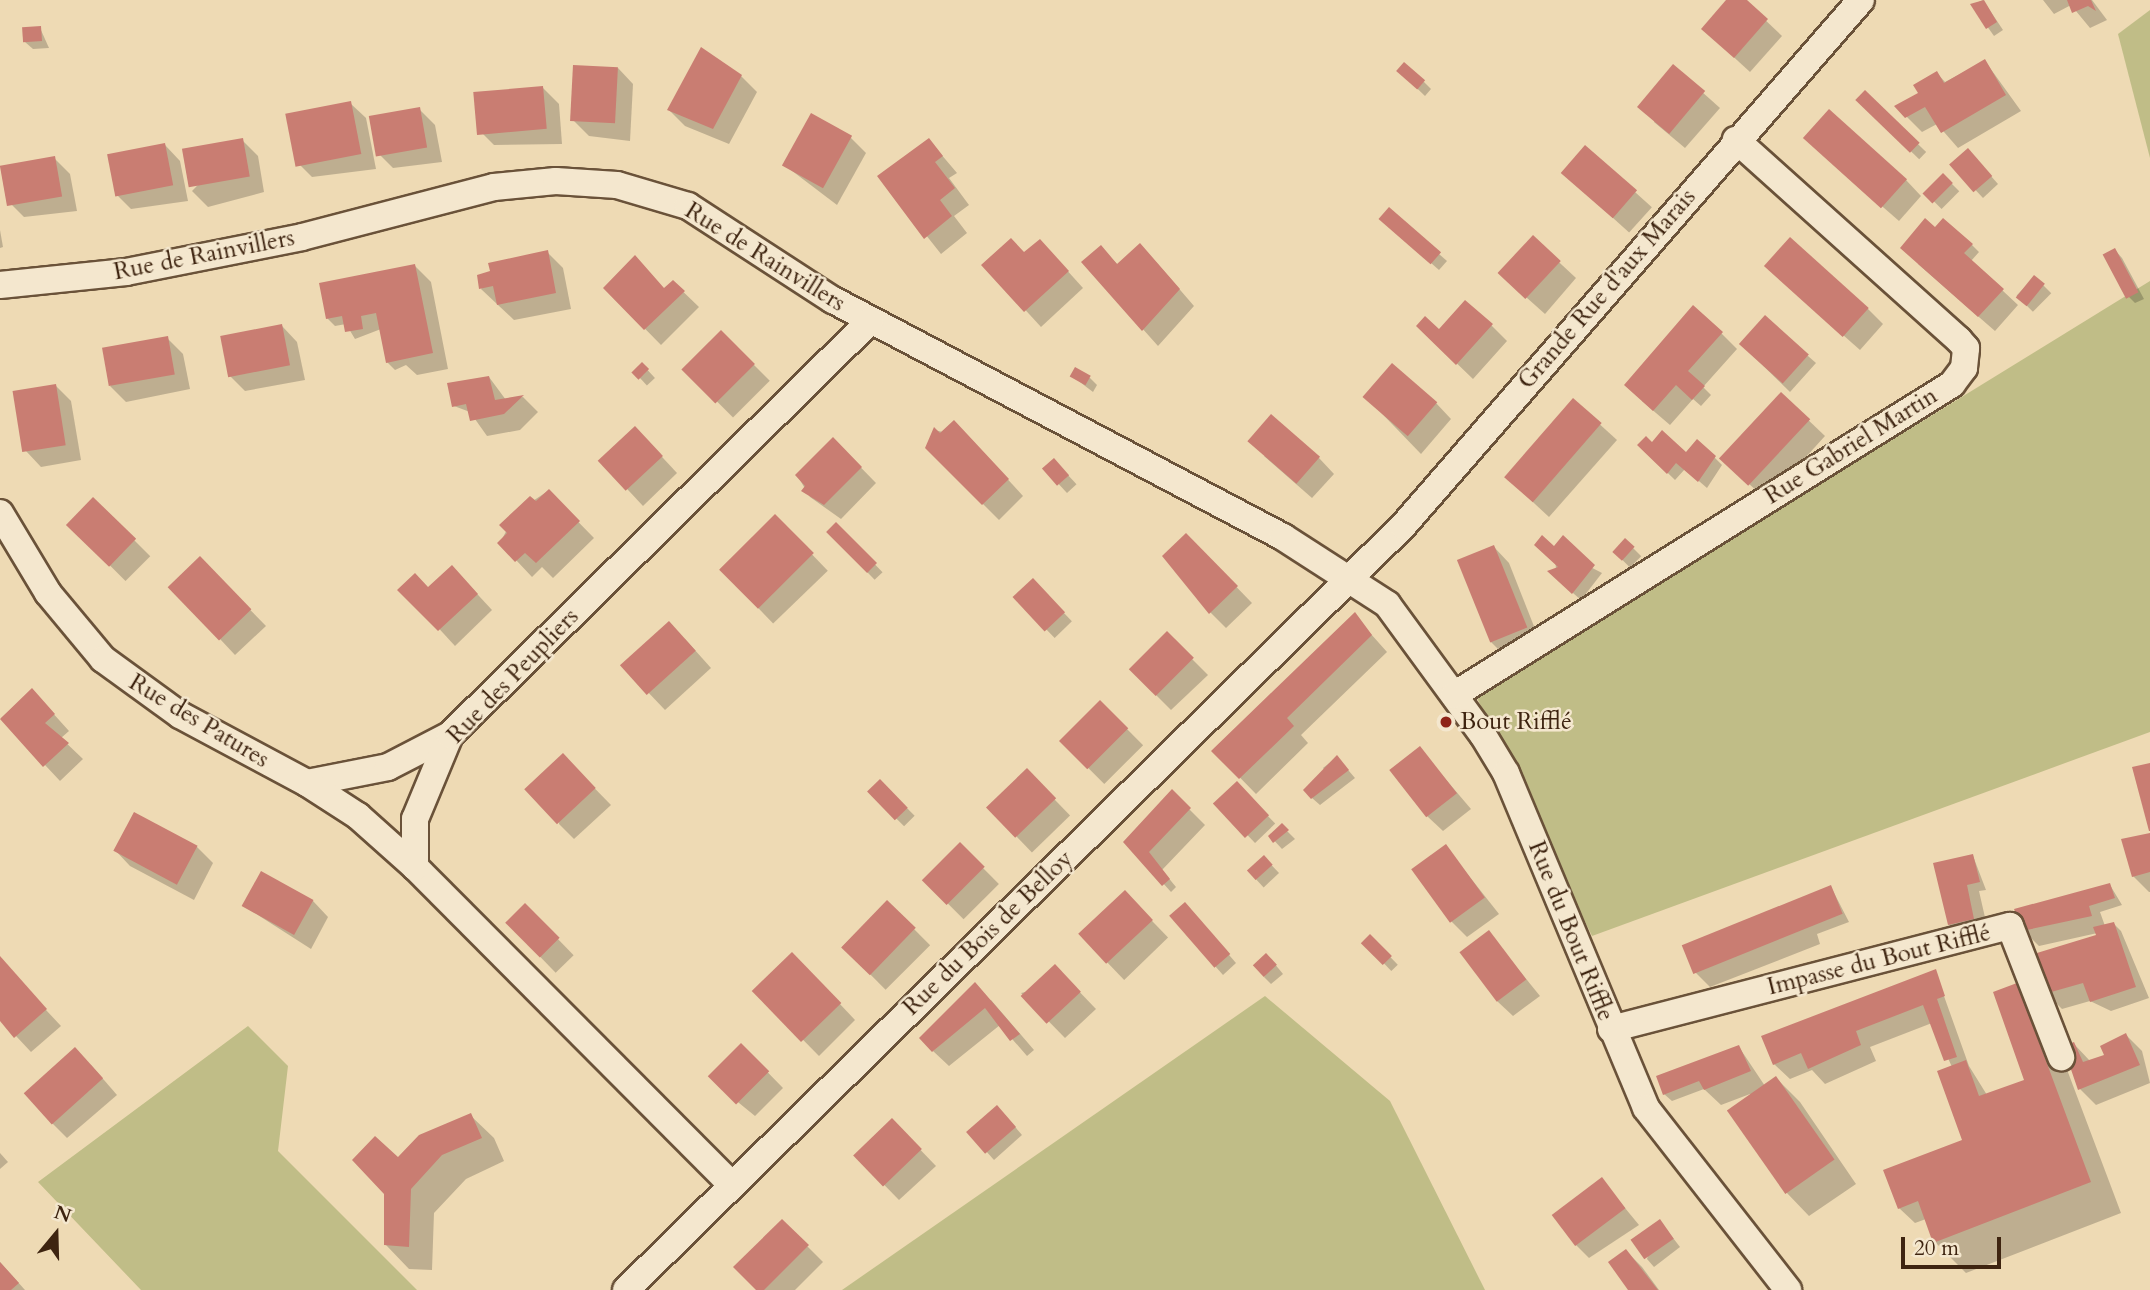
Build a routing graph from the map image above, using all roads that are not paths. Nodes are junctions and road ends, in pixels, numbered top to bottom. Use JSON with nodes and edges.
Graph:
{"nodes":[{"id":1,"x":1861,"y":0,"type":"edge"},
{"id":2,"x":1736,"y":140,"type":"junction"},
{"id":3,"x":0,"y":285,"type":"edge"},
{"id":4,"x":870,"y":321,"type":"junction"},
{"id":5,"x":0,"y":513,"type":"edge"},
{"id":6,"x":1351,"y":577,"type":"junction"},
{"id":7,"x":1454,"y":695,"type":"junction"},
{"id":8,"x":450,"y":735,"type":"junction"},
{"id":9,"x":307,"y":783,"type":"junction"},
{"id":10,"x":415,"y":867,"type":"junction"},
{"id":11,"x":1612,"y":1029,"type":"junction"},
{"id":12,"x":2062,"y":1057,"type":"dead end"},
{"id":13,"x":730,"y":1183,"type":"junction"},
{"id":14,"x":626,"y":1290,"type":"edge"},
{"id":15,"x":1788,"y":1290,"type":"edge"}],
"edges":[{"from":1,"to":2,"type":"street","name":"Grande Rue d'aux Marais"},
{"from":2,"to":6,"type":"street","name":"Grande Rue d'aux Marais"},
{"from":2,"to":7,"type":"street","name":"Rue Gabriel Martin"},
{"from":3,"to":4,"type":"street","name":"Rue de Rainvillers"},
{"from":4,"to":6,"type":"street","name":"Rue de Rainvillers"},
{"from":4,"to":8,"type":"street","name":"Rue des Peupliers"},
{"from":5,"to":9,"type":"street","name":"Rue des Patures"},
{"from":6,"to":7,"type":"street","name":"Rue du Bout Riffle"},
{"from":6,"to":13,"type":"street","name":"Rue du Bois de Belloy"},
{"from":7,"to":11,"type":"street","name":"Rue du Bout Riffle"},
{"from":8,"to":9,"type":"street"},
{"from":8,"to":10,"type":"street","name":"Rue des Peupliers"},
{"from":9,"to":10,"type":"street","name":"Rue des Patures"},
{"from":10,"to":13,"type":"street"},
{"from":11,"to":12,"type":"street","name":"Impasse du Bout Rifflé"},
{"from":11,"to":15,"type":"street","name":"Rue du Bout Riffle"},
{"from":13,"to":14,"type":"street","name":"Rue du Bois de Belloy"}]}
